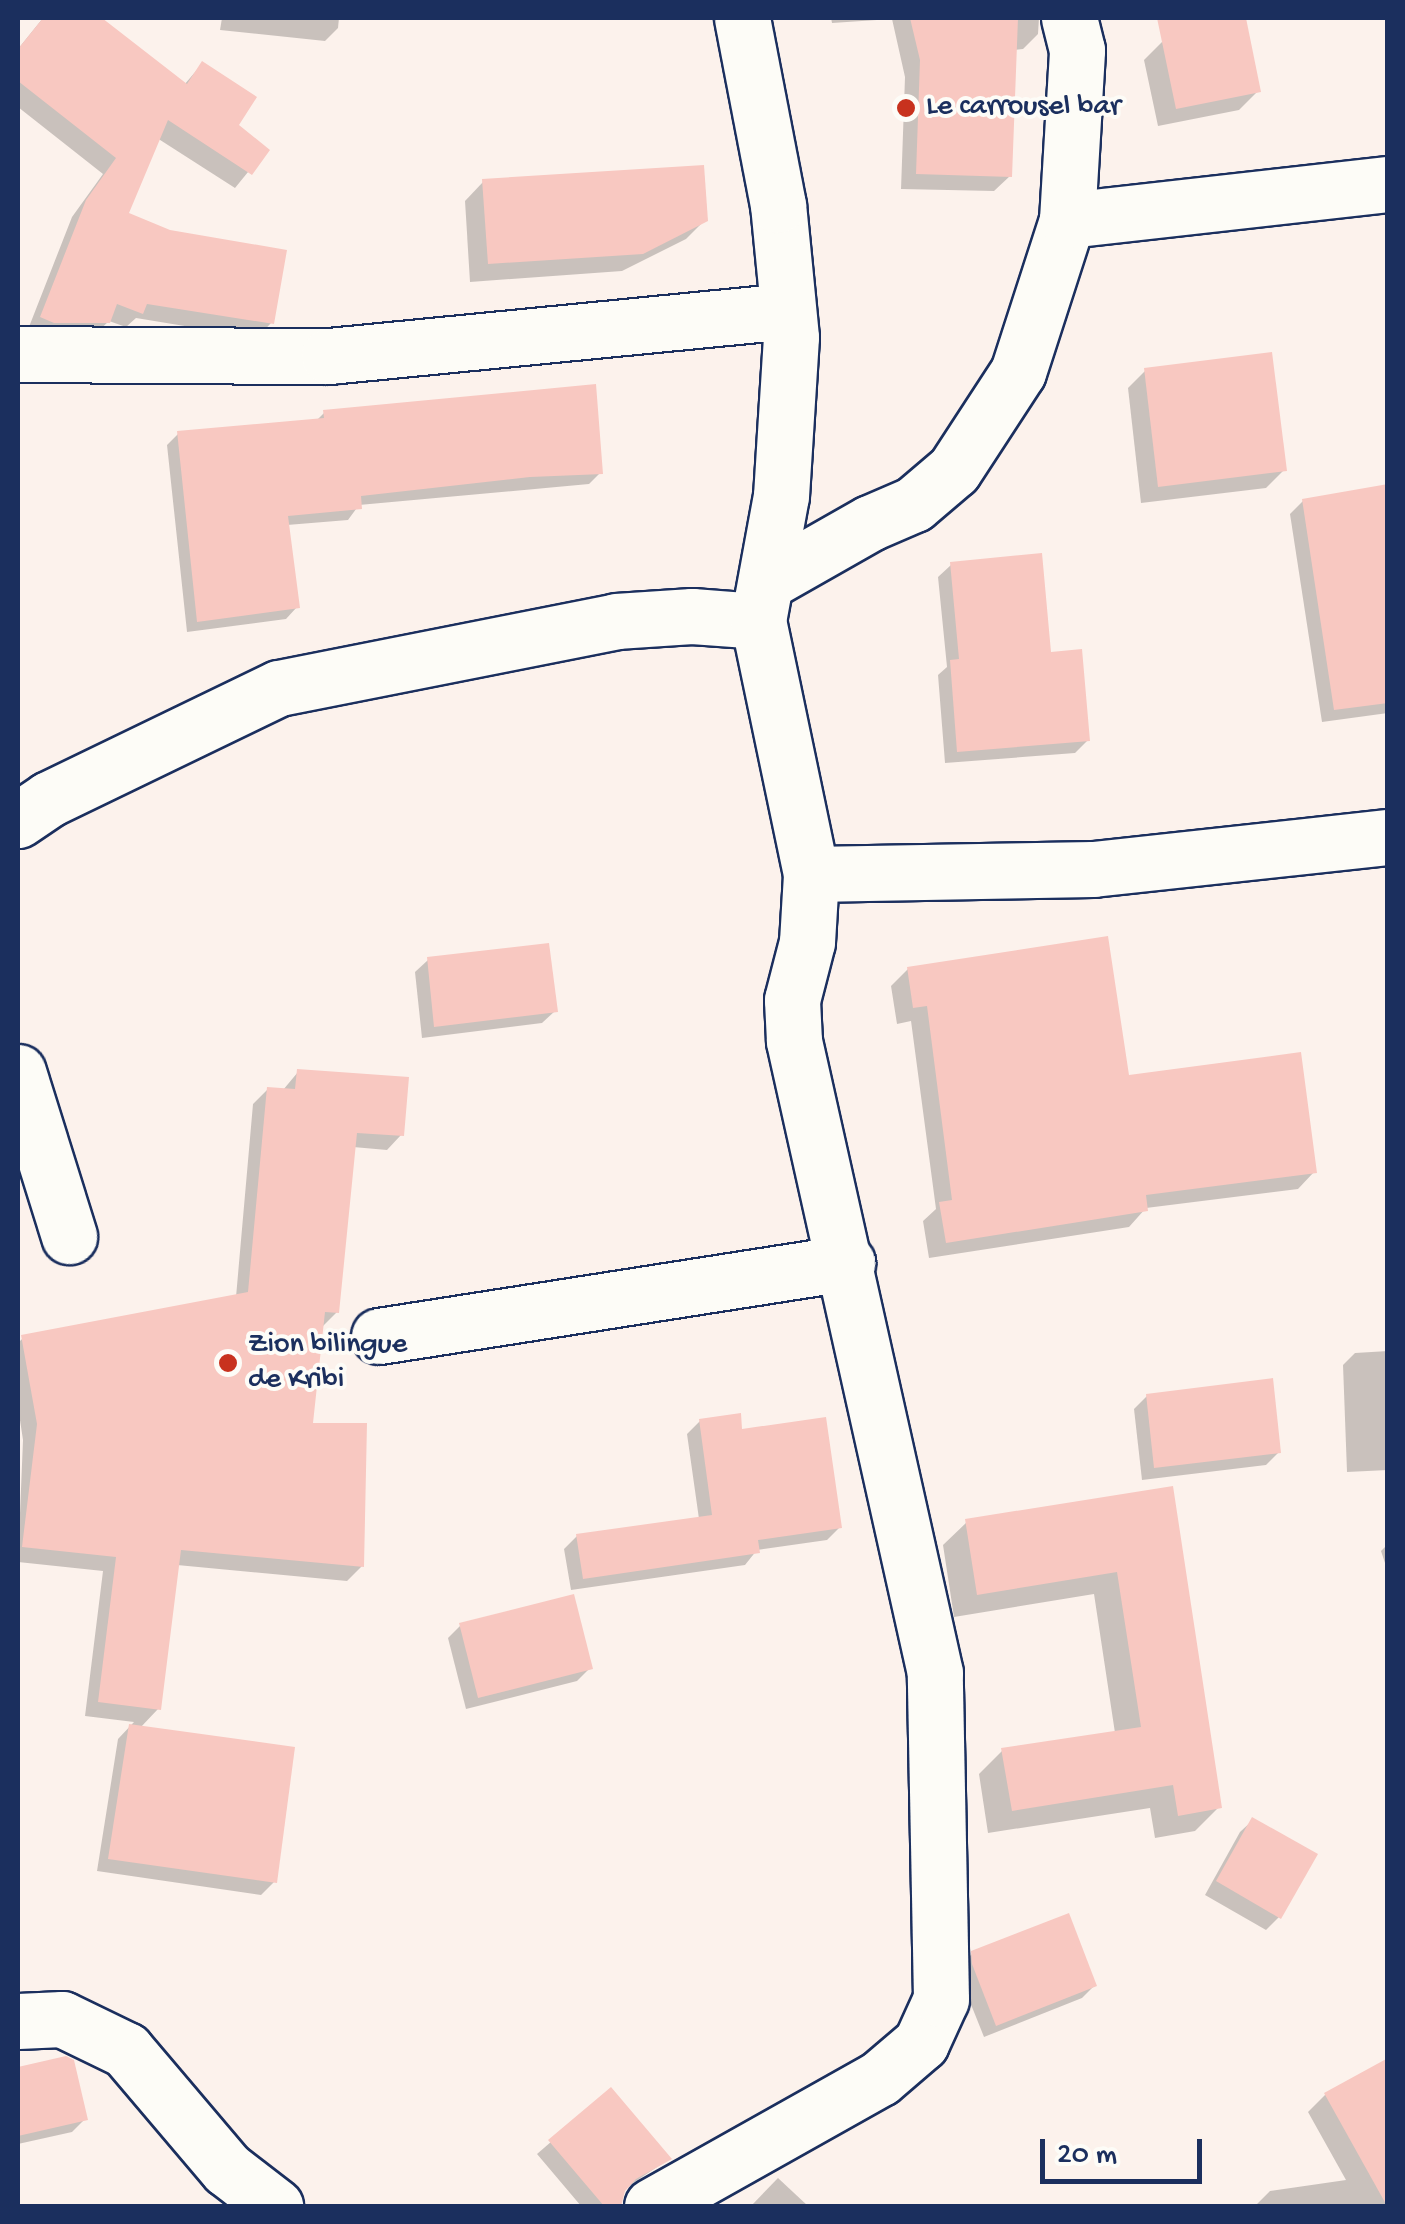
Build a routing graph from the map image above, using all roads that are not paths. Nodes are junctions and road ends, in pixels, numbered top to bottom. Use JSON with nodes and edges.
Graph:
{"nodes":[{"id":1,"x":742,"y":18,"type":"edge"},
{"id":2,"x":1069,"y":18,"type":"edge"},
{"id":3,"x":1388,"y":184,"type":"edge"},
{"id":4,"x":1067,"y":220,"type":"junction"},
{"id":5,"x":788,"y":312,"type":"junction"},
{"id":6,"x":18,"y":354,"type":"edge"},
{"id":7,"x":762,"y":602,"type":"junction"},
{"id":8,"x":18,"y":820,"type":"edge"},
{"id":9,"x":1388,"y":837,"type":"edge"},
{"id":10,"x":811,"y":874,"type":"junction"},
{"id":11,"x":18,"y":1072,"type":"edge"},
{"id":12,"x":69,"y":1236,"type":"dead end"},
{"id":13,"x":847,"y":1263,"type":"junction"},
{"id":14,"x":379,"y":1336,"type":"dead end"},
{"id":15,"x":18,"y":2021,"type":"edge"},
{"id":16,"x":275,"y":2206,"type":"edge"},
{"id":17,"x":652,"y":2206,"type":"edge"}],
"edges":[{"from":1,"to":5,"type":"street"},
{"from":2,"to":4,"type":"street"},
{"from":3,"to":4,"type":"street"},
{"from":4,"to":7,"type":"street"},
{"from":5,"to":6,"type":"street"},
{"from":5,"to":7,"type":"street"},
{"from":7,"to":8,"type":"street"},
{"from":7,"to":10,"type":"street"},
{"from":9,"to":10,"type":"street"},
{"from":10,"to":13,"type":"street"},
{"from":11,"to":12,"type":"street"},
{"from":13,"to":14,"type":"street"},
{"from":13,"to":17,"type":"street"},
{"from":15,"to":16,"type":"street"}]}
